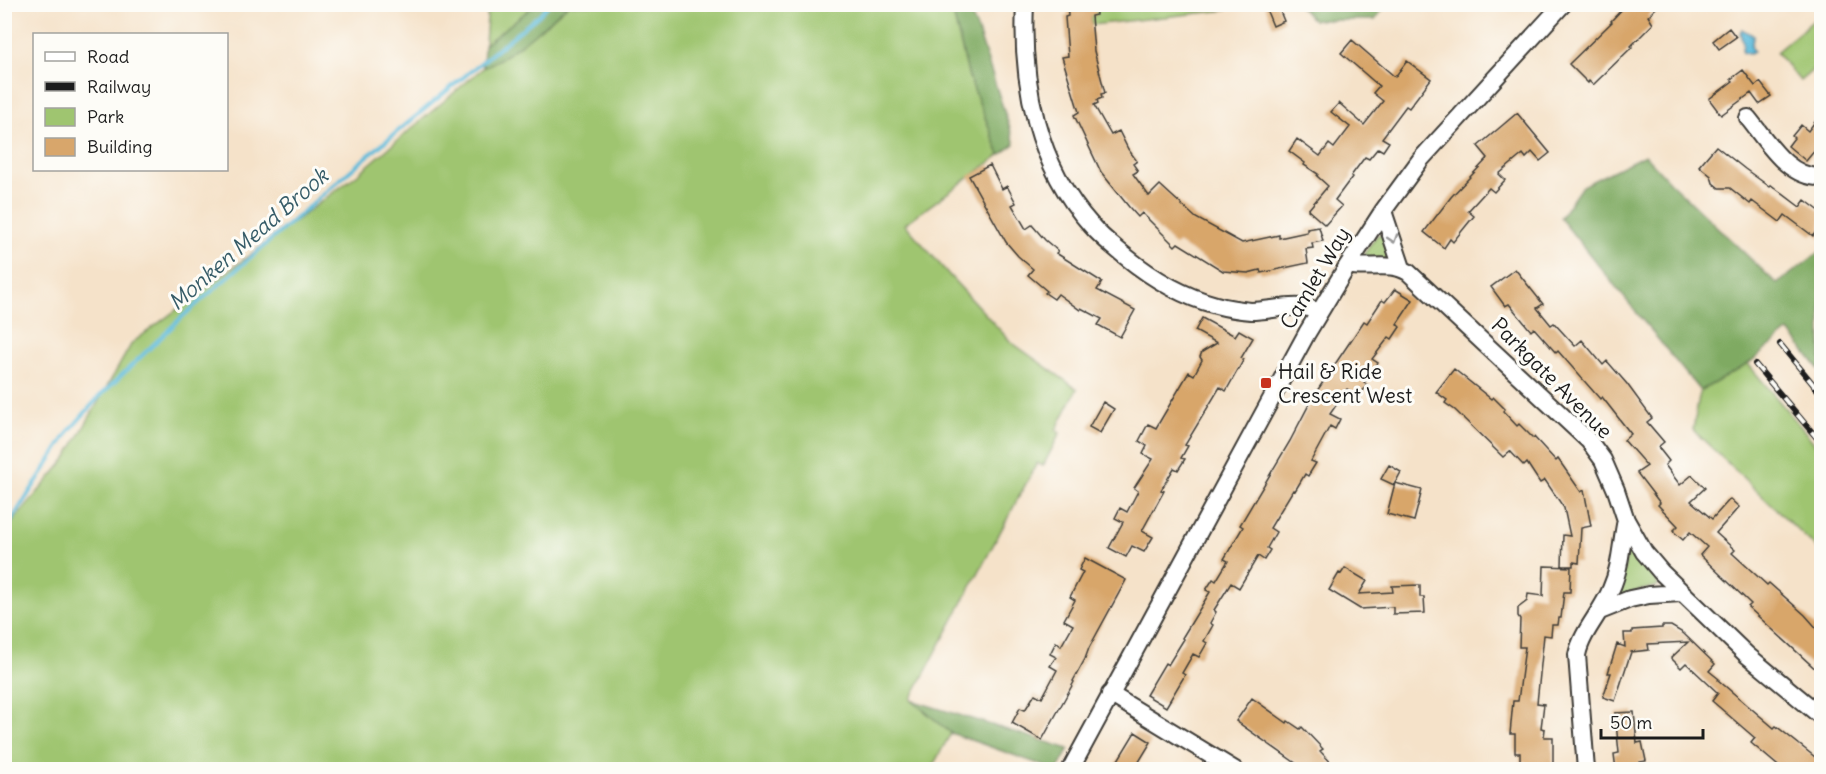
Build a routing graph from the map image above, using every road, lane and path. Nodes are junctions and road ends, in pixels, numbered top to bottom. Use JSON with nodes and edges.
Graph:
{"nodes":[{"id":1,"x":1025,"y":4,"type":"edge"},
{"id":2,"x":1563,"y":4,"type":"edge"},
{"id":3,"x":1748,"y":118,"type":"dead end"},
{"id":4,"x":1821,"y":177,"type":"edge"},
{"id":5,"x":1383,"y":211,"type":"junction"},
{"id":6,"x":1347,"y":265,"type":"junction"},
{"id":7,"x":1402,"y":268,"type":"junction"},
{"id":8,"x":1318,"y":312,"type":"junction"},
{"id":9,"x":1626,"y":520,"type":"junction"},
{"id":10,"x":1681,"y":594,"type":"junction"},
{"id":11,"x":1600,"y":611,"type":"junction"},
{"id":12,"x":1110,"y":694,"type":"junction"},
{"id":13,"x":1821,"y":717,"type":"edge"},
{"id":14,"x":1070,"y":770,"type":"edge"},
{"id":15,"x":1236,"y":770,"type":"edge"},
{"id":16,"x":1586,"y":770,"type":"edge"}],
"edges":[{"from":1,"to":8,"type":"street"},
{"from":2,"to":5,"type":"street","name":"Camlet Way"},
{"from":3,"to":4,"type":"street"},
{"from":5,"to":6,"type":"street","name":"Camlet Way"},
{"from":5,"to":7,"type":"street","one_way":true},
{"from":6,"to":7,"type":"street"},
{"from":6,"to":8,"type":"street","name":"Camlet Way"},
{"from":7,"to":9,"type":"street","name":"Parkgate Avenue"},
{"from":8,"to":12,"type":"street","name":"Camlet Way"},
{"from":9,"to":10,"type":"street","name":"Parkgate Avenue"},
{"from":9,"to":11,"type":"street"},
{"from":10,"to":11,"type":"street"},
{"from":10,"to":13,"type":"street","name":"Parkgate Avenue"},
{"from":11,"to":16,"type":"street"},
{"from":12,"to":14,"type":"street","name":"Camlet Way"},
{"from":12,"to":15,"type":"street"}]}
